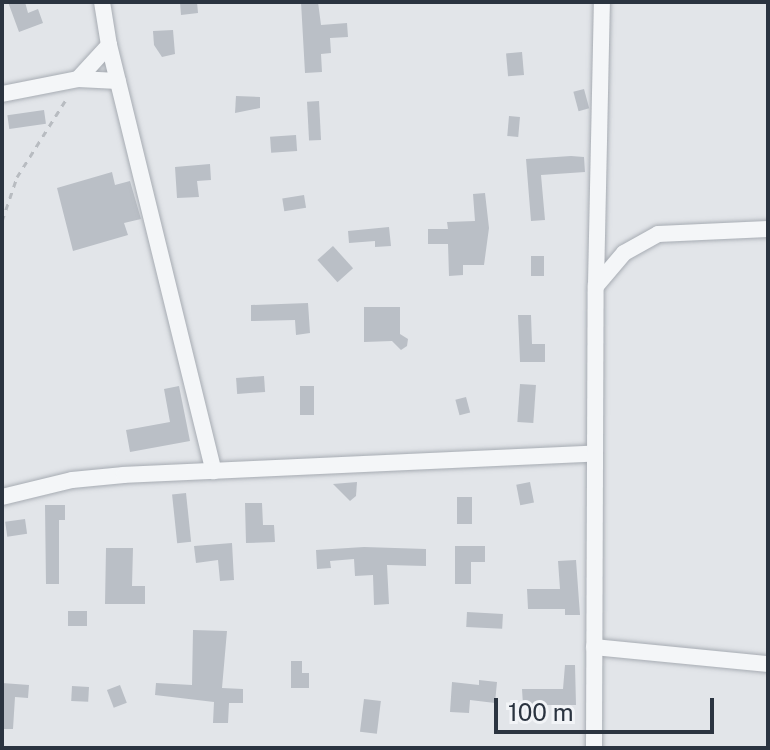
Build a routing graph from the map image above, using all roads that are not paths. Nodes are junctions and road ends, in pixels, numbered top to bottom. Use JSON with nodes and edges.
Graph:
{"nodes":[{"id":1,"x":102,"y":2,"type":"edge"},
{"id":2,"x":602,"y":2,"type":"edge"},
{"id":3,"x":109,"y":45,"type":"junction"},
{"id":4,"x":78,"y":79,"type":"junction"},
{"id":5,"x":118,"y":81,"type":"junction"},
{"id":6,"x":2,"y":94,"type":"edge"},
{"id":7,"x":768,"y":229,"type":"edge"},
{"id":8,"x":596,"y":286,"type":"junction"},
{"id":9,"x":593,"y":454,"type":"junction"},
{"id":10,"x":214,"y":471,"type":"junction"},
{"id":11,"x":2,"y":497,"type":"edge"},
{"id":12,"x":594,"y":647,"type":"junction"},
{"id":13,"x":768,"y":664,"type":"edge"},
{"id":14,"x":594,"y":748,"type":"edge"}],
"edges":[{"from":1,"to":3,"type":"street"},
{"from":2,"to":8,"type":"street"},
{"from":3,"to":4,"type":"street"},
{"from":3,"to":5,"type":"street"},
{"from":4,"to":5,"type":"street"},
{"from":4,"to":6,"type":"street"},
{"from":5,"to":10,"type":"street"},
{"from":7,"to":8,"type":"street"},
{"from":8,"to":9,"type":"street"},
{"from":9,"to":10,"type":"street"},
{"from":9,"to":12,"type":"street"},
{"from":10,"to":11,"type":"street"},
{"from":12,"to":13,"type":"street"},
{"from":12,"to":14,"type":"street"}]}
